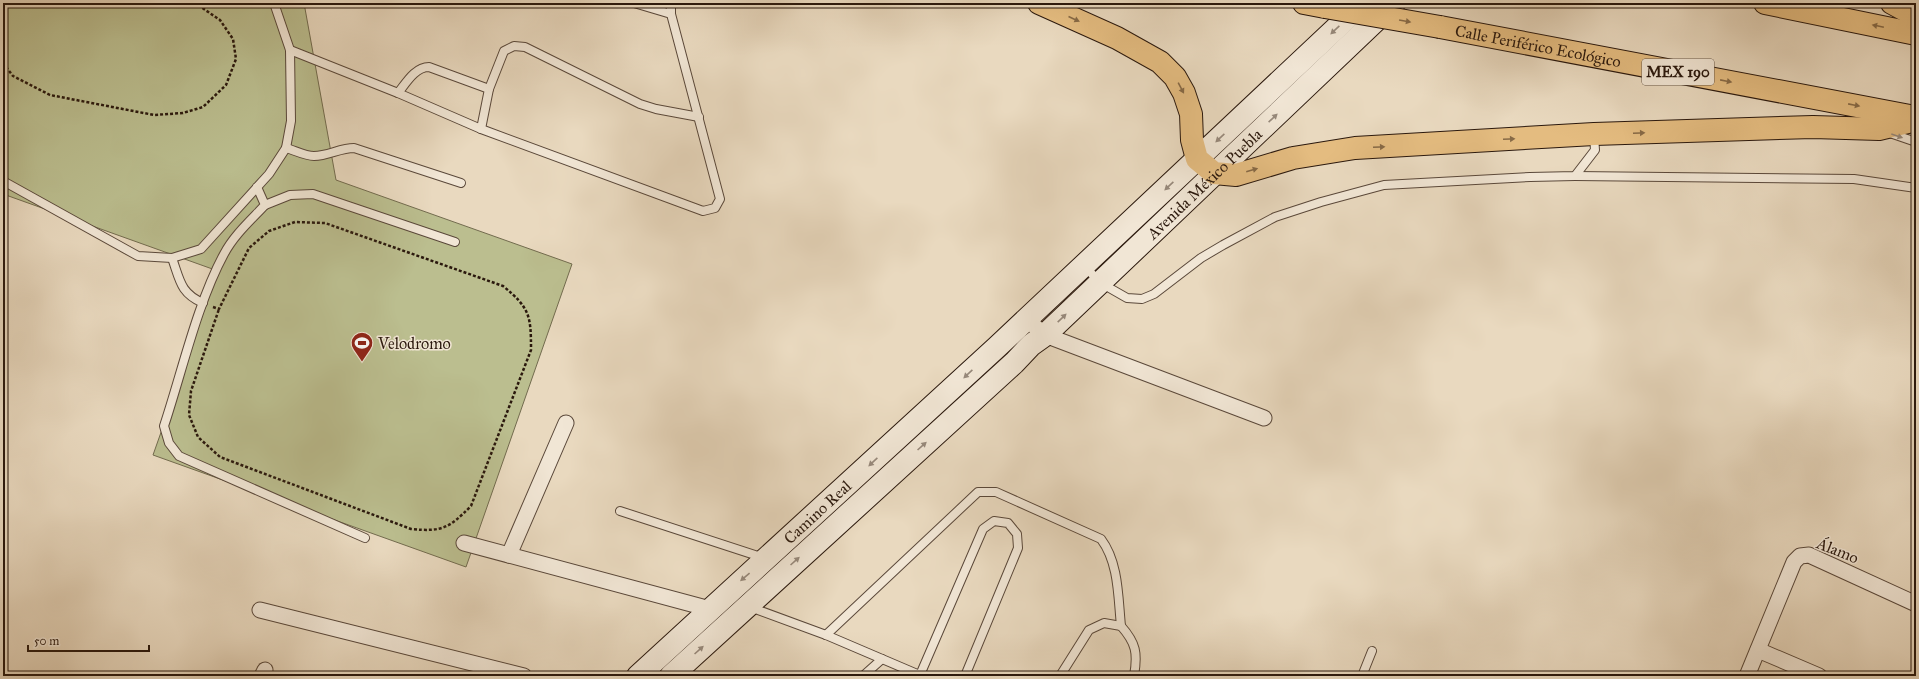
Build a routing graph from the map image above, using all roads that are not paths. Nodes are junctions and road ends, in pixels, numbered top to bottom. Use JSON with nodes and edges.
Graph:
{"nodes":[{"id":1,"x":274,"y":3,"type":"edge"},
{"id":2,"x":634,"y":3,"type":"edge"},
{"id":3,"x":671,"y":3,"type":"edge"},
{"id":4,"x":1039,"y":3,"type":"edge"},
{"id":5,"x":1304,"y":3,"type":"edge"},
{"id":6,"x":1363,"y":3,"type":"edge"},
{"id":7,"x":1394,"y":3,"type":"edge"},
{"id":8,"x":1765,"y":3,"type":"edge"},
{"id":9,"x":1892,"y":3,"type":"edge"},
{"id":10,"x":671,"y":14,"type":"junction"},
{"id":11,"x":1916,"y":16,"type":"edge"},
{"id":12,"x":1916,"y":34,"type":"edge"},
{"id":13,"x":290,"y":50,"type":"junction"},
{"id":14,"x":490,"y":90,"type":"junction"},
{"id":15,"x":398,"y":93,"type":"junction"},
{"id":16,"x":699,"y":117,"type":"junction"},
{"id":17,"x":1916,"y":118,"type":"edge"},
{"id":18,"x":481,"y":129,"type":"junction"},
{"id":19,"x":1878,"y":130,"type":"junction"},
{"id":20,"x":1594,"y":134,"type":"junction"},
{"id":21,"x":1916,"y":142,"type":"edge"},
{"id":22,"x":286,"y":148,"type":"junction"},
{"id":23,"x":1197,"y":160,"type":"junction"},
{"id":24,"x":1214,"y":173,"type":"junction"},
{"id":25,"x":1575,"y":176,"type":"junction"},
{"id":26,"x":3,"y":181,"type":"edge"},
{"id":27,"x":461,"y":183,"type":"dead end"},
{"id":28,"x":257,"y":187,"type":"junction"},
{"id":29,"x":1916,"y":188,"type":"edge"},
{"id":30,"x":265,"y":205,"type":"junction"},
{"id":31,"x":455,"y":242,"type":"dead end"},
{"id":32,"x":172,"y":258,"type":"junction"},
{"id":33,"x":1084,"y":266,"type":"junction"},
{"id":34,"x":1099,"y":282,"type":"junction"},
{"id":35,"x":203,"y":303,"type":"junction"},
{"id":36,"x":1026,"y":319,"type":"junction"},
{"id":37,"x":1045,"y":334,"type":"junction"},
{"id":38,"x":997,"y":347,"type":"joint"},
{"id":39,"x":1014,"y":363,"type":"joint"},
{"id":40,"x":1264,"y":418,"type":"dead end"},
{"id":41,"x":566,"y":423,"type":"dead end"},
{"id":42,"x":620,"y":511,"type":"dead end"},
{"id":43,"x":365,"y":538,"type":"dead end"},
{"id":44,"x":464,"y":543,"type":"dead end"},
{"id":45,"x":509,"y":555,"type":"junction"},
{"id":46,"x":766,"y":559,"type":"junction"},
{"id":47,"x":1916,"y":604,"type":"edge"},
{"id":48,"x":746,"y":606,"type":"junction"},
{"id":49,"x":710,"y":609,"type":"junction"},
{"id":50,"x":260,"y":610,"type":"dead end"},
{"id":51,"x":1121,"y":626,"type":"junction"},
{"id":52,"x":826,"y":635,"type":"junction"},
{"id":53,"x":1758,"y":650,"type":"junction"},
{"id":54,"x":1372,"y":651,"type":"dead end"},
{"id":55,"x":882,"y":659,"type":"junction"},
{"id":56,"x":916,"y":675,"type":"edge"},
{"id":57,"x":524,"y":676,"type":"edge"},
{"id":58,"x":638,"y":676,"type":"edge"},
{"id":59,"x":670,"y":676,"type":"edge"},
{"id":60,"x":863,"y":676,"type":"edge"},
{"id":61,"x":965,"y":676,"type":"edge"},
{"id":62,"x":1060,"y":676,"type":"edge"},
{"id":63,"x":1134,"y":676,"type":"edge"},
{"id":64,"x":1362,"y":676,"type":"edge"},
{"id":65,"x":1747,"y":676,"type":"edge"},
{"id":66,"x":1820,"y":676,"type":"edge"}],
"edges":[{"from":1,"to":13,"type":"lane"},
{"from":2,"to":10,"type":"lane"},
{"from":3,"to":10,"type":"lane"},
{"from":4,"to":23,"type":"highway","one_way":true},
{"from":5,"to":17,"type":"highway","name":"Calle Periférico Ecológico","number":"MEX 190","one_way":true,"bridge":true},
{"from":6,"to":23,"type":"street","name":"Avenida México Puebla","one_way":true},
{"from":24,"to":7,"type":"street","name":"Avenida México Puebla","one_way":true},
{"from":12,"to":8,"type":"highway","one_way":true},
{"from":9,"to":11,"type":"highway"},
{"from":10,"to":16,"type":"lane"},
{"from":13,"to":15,"type":"lane"},
{"from":13,"to":22,"type":"lane"},
{"from":14,"to":15,"type":"lane"},
{"from":14,"to":16,"type":"lane"},
{"from":14,"to":18,"type":"lane"},
{"from":15,"to":18,"type":"lane"},
{"from":16,"to":18,"type":"lane"},
{"from":17,"to":19,"type":"highway"},
{"from":20,"to":19,"type":"highway","one_way":true},
{"from":19,"to":21,"type":"lane","one_way":true},
{"from":24,"to":20,"type":"highway","one_way":true},
{"from":20,"to":25,"type":"lane"},
{"from":22,"to":27,"type":"lane"},
{"from":22,"to":28,"type":"lane"},
{"from":23,"to":24,"type":"highway"},
{"from":23,"to":33,"type":"street","name":"Avenida México Puebla","one_way":true},
{"from":24,"to":34,"type":"street","name":"Avenida México Puebla"},
{"from":25,"to":29,"type":"lane"},
{"from":25,"to":34,"type":"lane"},
{"from":26,"to":32,"type":"lane"},
{"from":28,"to":30,"type":"lane"},
{"from":28,"to":32,"type":"lane"},
{"from":30,"to":31,"type":"lane"},
{"from":30,"to":35,"type":"lane"},
{"from":32,"to":35,"type":"lane"},
{"from":33,"to":34,"type":"lane"},
{"from":33,"to":36,"type":"street","name":"Avenida México Puebla"},
{"from":37,"to":34,"type":"street","name":"Avenida México Puebla","one_way":true},
{"from":35,"to":43,"type":"lane"},
{"from":36,"to":37,"type":"street"},
{"from":36,"to":38,"type":"street","name":"Avenida México Puebla"},
{"from":37,"to":39,"type":"street","name":"Avenida México Puebla"},
{"from":37,"to":40,"type":"street"},
{"from":38,"to":46,"type":"street","name":"Camino Real","one_way":true},
{"from":48,"to":39,"type":"street","name":"Camino Real","one_way":true},
{"from":41,"to":45,"type":"street"},
{"from":42,"to":46,"type":"lane"},
{"from":44,"to":45,"type":"street"},
{"from":45,"to":49,"type":"street"},
{"from":46,"to":49,"type":"street","name":"Camino Real","one_way":true},
{"from":47,"to":53,"type":"street","name":"Álamo"},
{"from":48,"to":52,"type":"lane"},
{"from":59,"to":48,"type":"street","name":"Camino Real","one_way":true},
{"from":49,"to":58,"type":"street","name":"Camino Real"},
{"from":50,"to":57,"type":"street"},
{"from":51,"to":52,"type":"lane"},
{"from":51,"to":62,"type":"lane"},
{"from":51,"to":63,"type":"lane"},
{"from":52,"to":55,"type":"lane"},
{"from":53,"to":65,"type":"street","name":"Álamo"},
{"from":53,"to":66,"type":"street"},
{"from":54,"to":64,"type":"lane"},
{"from":55,"to":56,"type":"lane"},
{"from":55,"to":60,"type":"lane"},
{"from":56,"to":61,"type":"lane"}]}
